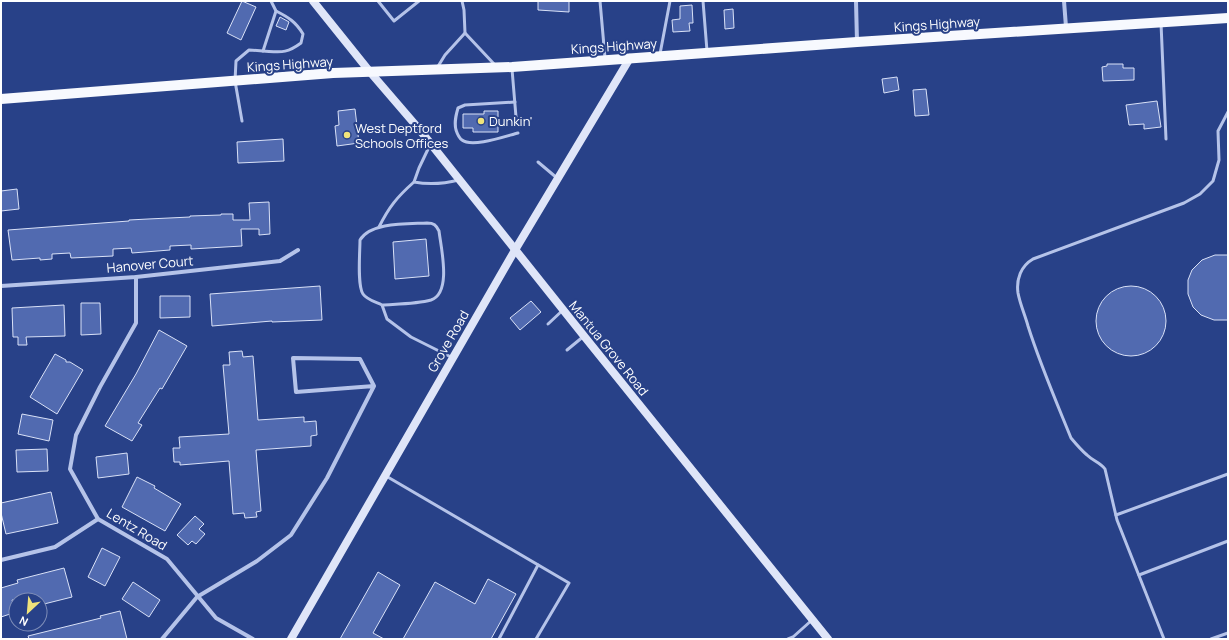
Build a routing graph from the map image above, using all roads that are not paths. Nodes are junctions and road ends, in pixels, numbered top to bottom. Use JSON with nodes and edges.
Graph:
{"nodes":[{"id":1,"x":272,"y":1,"type":"edge"},
{"id":2,"x":313,"y":1,"type":"edge"},
{"id":3,"x":378,"y":1,"type":"edge"},
{"id":4,"x":419,"y":1,"type":"edge"},
{"id":5,"x":462,"y":1,"type":"edge"},
{"id":6,"x":600,"y":1,"type":"edge"},
{"id":7,"x":670,"y":1,"type":"edge"},
{"id":8,"x":703,"y":1,"type":"edge"},
{"id":9,"x":856,"y":1,"type":"edge"},
{"id":10,"x":1064,"y":1,"type":"edge"},
{"id":11,"x":276,"y":11,"type":"junction"},
{"id":12,"x":1228,"y":18,"type":"edge"},
{"id":13,"x":1161,"y":22,"type":"junction"},
{"id":14,"x":1066,"y":28,"type":"junction"},
{"id":15,"x":465,"y":33,"type":"junction"},
{"id":16,"x":857,"y":42,"type":"junction"},
{"id":17,"x":263,"y":51,"type":"junction"},
{"id":18,"x":707,"y":53,"type":"junction"},
{"id":19,"x":660,"y":56,"type":"junction"},
{"id":20,"x":630,"y":58,"type":"junction"},
{"id":21,"x":605,"y":60,"type":"junction"},
{"id":22,"x":512,"y":67,"type":"junction"},
{"id":23,"x":497,"y":68,"type":"junction"},
{"id":24,"x":436,"y":69,"type":"junction"},
{"id":25,"x":370,"y":72,"type":"junction"},
{"id":26,"x":235,"y":81,"type":"junction"},
{"id":27,"x":1,"y":100,"type":"edge"},
{"id":28,"x":515,"y":102,"type":"junction"},
{"id":29,"x":1228,"y":112,"type":"edge"},
{"id":30,"x":516,"y":117,"type":"dead end"},
{"id":31,"x":242,"y":121,"type":"dead end"},
{"id":32,"x":419,"y":129,"type":"junction"},
{"id":33,"x":402,"y":132,"type":"dead end"},
{"id":34,"x":518,"y":132,"type":"dead end"},
{"id":35,"x":1166,"y":139,"type":"dead end"},
{"id":36,"x":431,"y":144,"type":"junction"},
{"id":37,"x":538,"y":162,"type":"dead end"},
{"id":38,"x":460,"y":180,"type":"junction"},
{"id":39,"x":558,"y":180,"type":"junction"},
{"id":40,"x":414,"y":182,"type":"junction"},
{"id":41,"x":379,"y":227,"type":"junction"},
{"id":42,"x":298,"y":250,"type":"dead end"},
{"id":43,"x":515,"y":250,"type":"junction"},
{"id":44,"x":136,"y":277,"type":"junction"},
{"id":45,"x":1,"y":286,"type":"edge"},
{"id":46,"x":382,"y":305,"type":"junction"},
{"id":47,"x":563,"y":310,"type":"junction"},
{"id":48,"x":548,"y":324,"type":"dead end"},
{"id":49,"x":584,"y":336,"type":"junction"},
{"id":50,"x":567,"y":350,"type":"dead end"},
{"id":51,"x":453,"y":358,"type":"junction"},
{"id":52,"x":374,"y":386,"type":"junction"},
{"id":53,"x":1228,"y":474,"type":"edge"},
{"id":54,"x":384,"y":475,"type":"junction"},
{"id":55,"x":1116,"y":515,"type":"junction"},
{"id":56,"x":98,"y":519,"type":"junction"},
{"id":57,"x":1228,"y":541,"type":"edge"},
{"id":58,"x":1,"y":560,"type":"edge"},
{"id":59,"x":538,"y":565,"type":"junction"},
{"id":60,"x":1139,"y":575,"type":"junction"},
{"id":61,"x":197,"y":597,"type":"junction"},
{"id":62,"x":812,"y":620,"type":"junction"},
{"id":63,"x":1228,"y":633,"type":"edge"},
{"id":64,"x":162,"y":639,"type":"edge"},
{"id":65,"x":252,"y":639,"type":"edge"},
{"id":66,"x":291,"y":639,"type":"edge"},
{"id":67,"x":499,"y":639,"type":"edge"},
{"id":68,"x":536,"y":639,"type":"edge"},
{"id":69,"x":789,"y":639,"type":"edge"},
{"id":70,"x":828,"y":639,"type":"edge"},
{"id":71,"x":1164,"y":639,"type":"edge"},
{"id":72,"x":1211,"y":639,"type":"edge"}],
"edges":[{"from":1,"to":11,"type":"lane"},
{"from":2,"to":25,"type":"main road","name":"Mantua Grove Road"},
{"from":3,"to":4,"type":"lane"},
{"from":5,"to":15,"type":"lane"},
{"from":6,"to":21,"type":"lane"},
{"from":7,"to":19,"type":"lane"},
{"from":8,"to":18,"type":"lane"},
{"from":9,"to":16,"type":"street"},
{"from":10,"to":14,"type":"street"},
{"from":11,"to":17,"type":"lane"},
{"from":11,"to":17,"type":"lane"},
{"from":12,"to":13,"type":"main road","name":"Kings Highway"},
{"from":13,"to":14,"type":"main road","name":"Kings Highway"},
{"from":13,"to":35,"type":"lane"},
{"from":14,"to":16,"type":"main road","name":"Kings Highway"},
{"from":15,"to":23,"type":"lane"},
{"from":15,"to":24,"type":"lane"},
{"from":16,"to":18,"type":"main road","name":"Kings Highway"},
{"from":17,"to":26,"type":"lane"},
{"from":18,"to":19,"type":"main road","name":"Kings Highway"},
{"from":19,"to":20,"type":"main road","name":"Kings Highway"},
{"from":20,"to":21,"type":"main road","name":"Kings Highway"},
{"from":20,"to":39,"type":"main road","name":"Grove Road"},
{"from":21,"to":22,"type":"main road","name":"Kings Highway"},
{"from":22,"to":23,"type":"main road","name":"Kings Highway"},
{"from":22,"to":28,"type":"lane"},
{"from":23,"to":24,"type":"main road","name":"Kings Highway"},
{"from":24,"to":25,"type":"main road","name":"Kings Highway"},
{"from":25,"to":26,"type":"main road","name":"Kings Highway"},
{"from":25,"to":32,"type":"main road","name":"Mantua Grove Road"},
{"from":26,"to":27,"type":"main road","name":"Kings Highway"},
{"from":26,"to":31,"type":"lane"},
{"from":28,"to":30,"type":"lane"},
{"from":28,"to":34,"type":"lane"},
{"from":29,"to":55,"type":"lane"},
{"from":32,"to":33,"type":"lane"},
{"from":32,"to":36,"type":"main road","name":"Mantua Grove Road"},
{"from":36,"to":38,"type":"main road","name":"Mantua Grove Road"},
{"from":36,"to":40,"type":"lane"},
{"from":37,"to":39,"type":"lane"},
{"from":38,"to":40,"type":"lane"},
{"from":38,"to":43,"type":"main road","name":"Mantua Grove Road"},
{"from":39,"to":43,"type":"main road","name":"Grove Road"},
{"from":40,"to":41,"type":"lane"},
{"from":41,"to":46,"type":"lane"},
{"from":41,"to":46,"type":"lane"},
{"from":42,"to":44,"type":"street","name":"Hanover Court"},
{"from":43,"to":47,"type":"main road","name":"Mantua Grove Road"},
{"from":43,"to":51,"type":"main road","name":"Grove Road"},
{"from":44,"to":45,"type":"street","name":"Hanover Court"},
{"from":44,"to":56,"type":"street","name":"Lentz Road"},
{"from":46,"to":51,"type":"lane"},
{"from":47,"to":48,"type":"lane"},
{"from":47,"to":49,"type":"main road","name":"Mantua Grove Road"},
{"from":49,"to":50,"type":"lane"},
{"from":49,"to":62,"type":"main road","name":"Mantua Grove Road"},
{"from":51,"to":54,"type":"main road","name":"Grove Road"},
{"from":52,"to":52,"type":"street"},
{"from":52,"to":61,"type":"street"},
{"from":53,"to":55,"type":"lane"},
{"from":54,"to":59,"type":"lane"},
{"from":54,"to":66,"type":"main road","name":"Grove Road"},
{"from":55,"to":60,"type":"lane"},
{"from":56,"to":58,"type":"street"},
{"from":56,"to":61,"type":"street","name":"Lentz Road"},
{"from":57,"to":60,"type":"lane"},
{"from":59,"to":67,"type":"lane"},
{"from":59,"to":68,"type":"lane"},
{"from":60,"to":71,"type":"lane"},
{"from":61,"to":64,"type":"street"},
{"from":61,"to":65,"type":"street","name":"Lentz Road"},
{"from":62,"to":69,"type":"lane"},
{"from":62,"to":70,"type":"main road","name":"Mantua Grove Road"},
{"from":63,"to":72,"type":"lane"}]}
